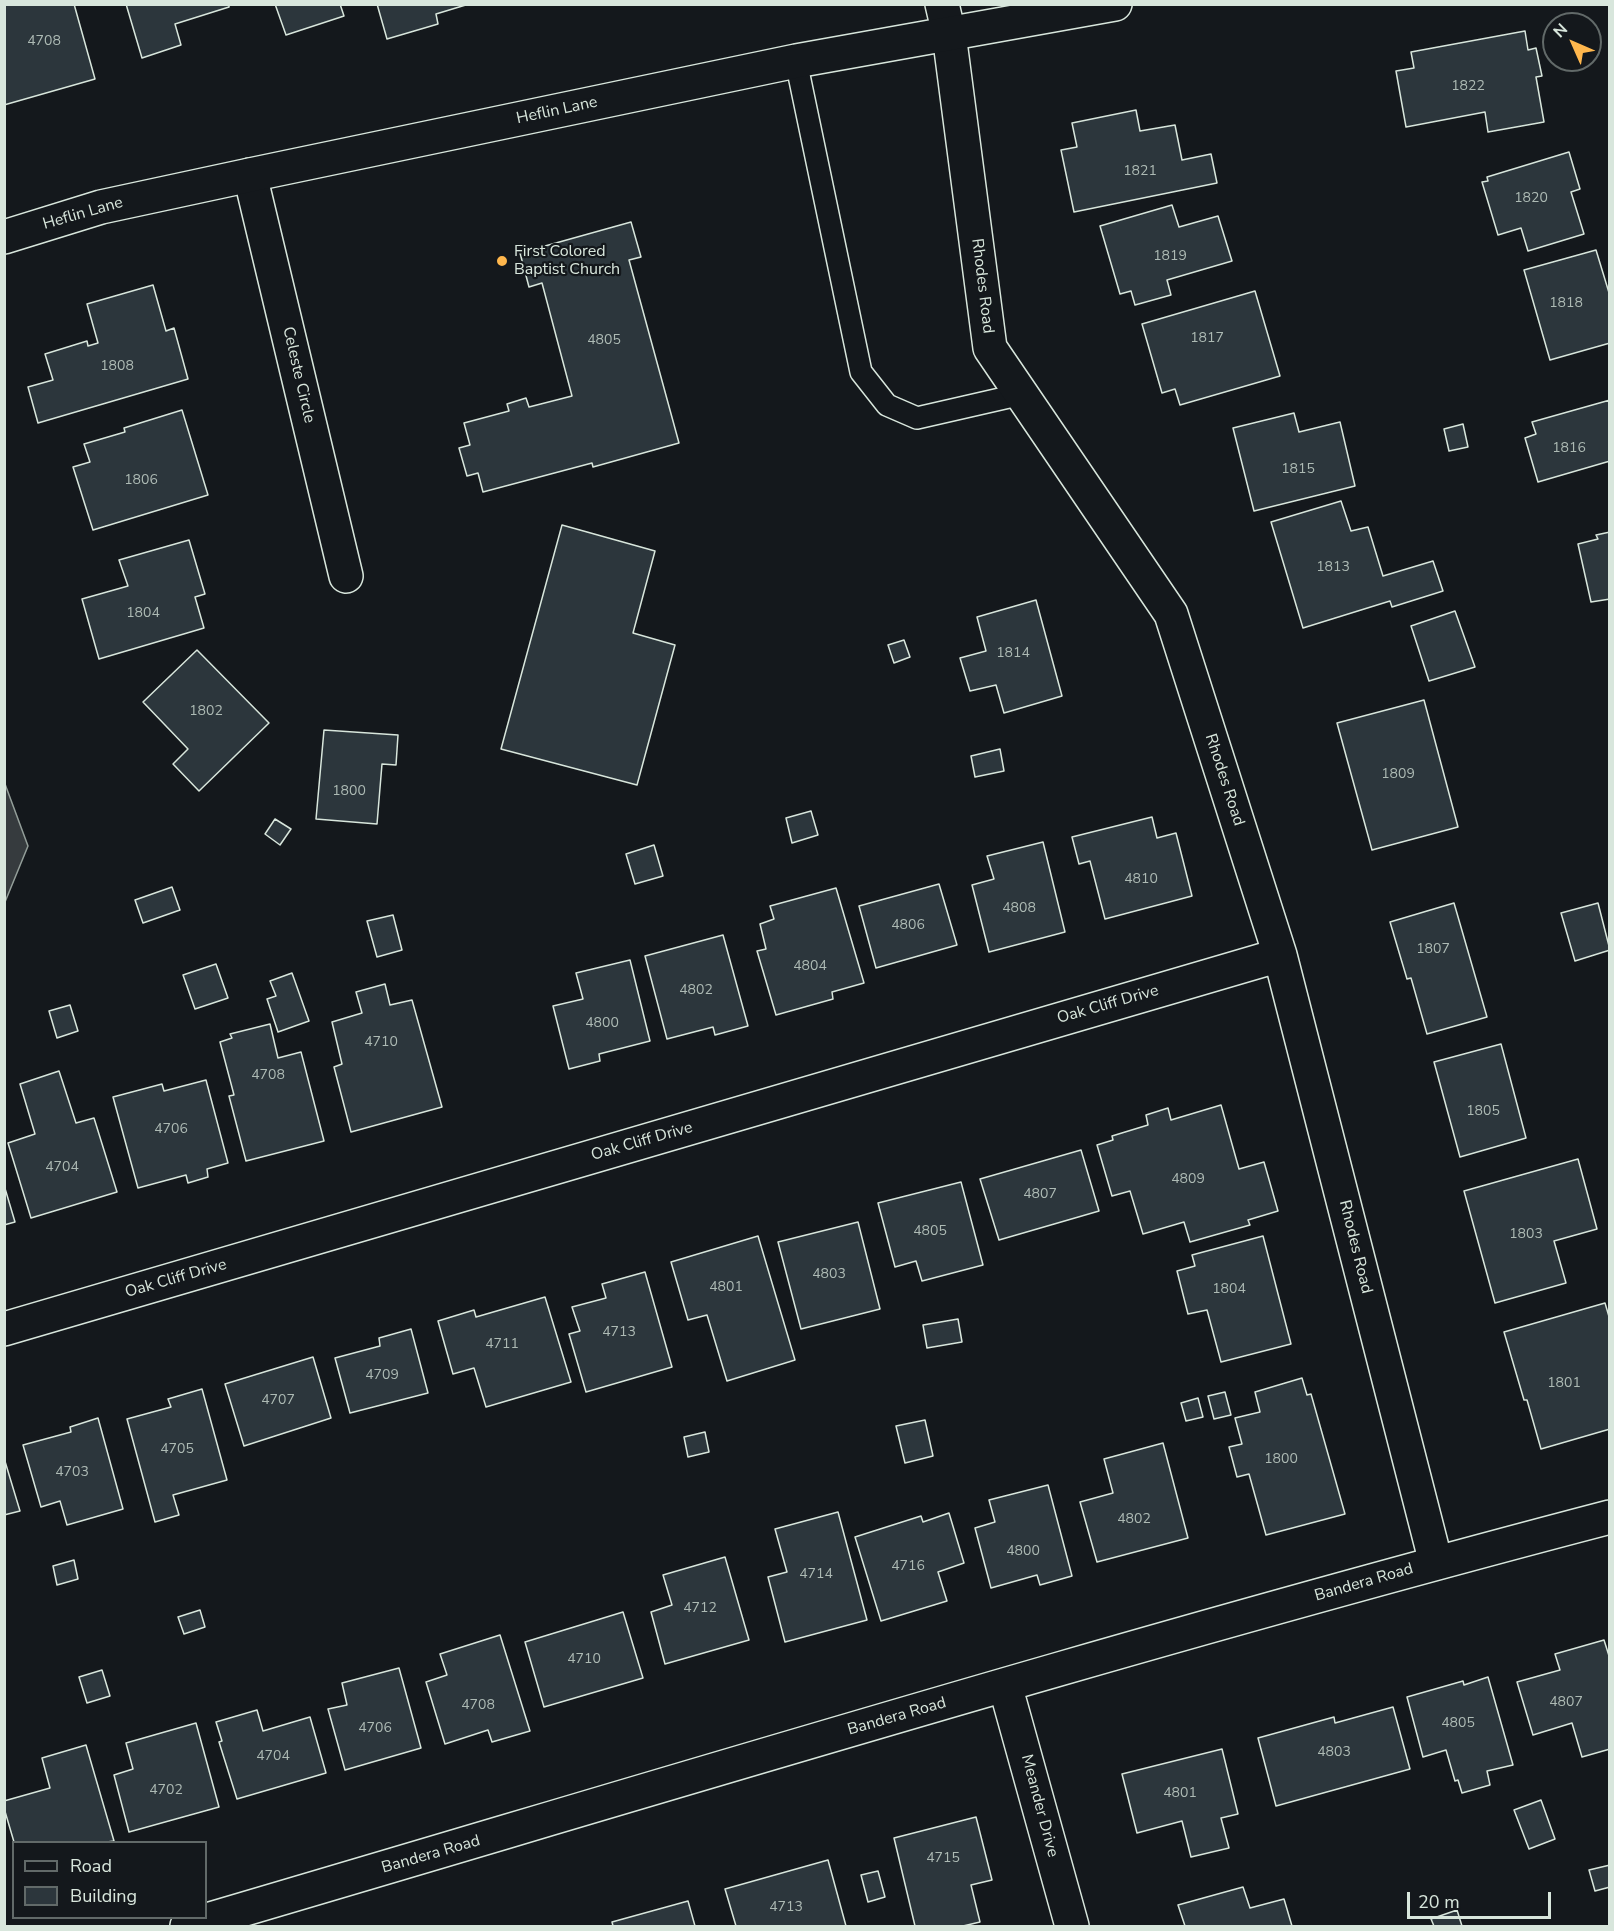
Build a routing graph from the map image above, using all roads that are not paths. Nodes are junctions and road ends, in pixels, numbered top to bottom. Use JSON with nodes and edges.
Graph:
{"nodes":[{"id":1,"x":1115,"y":4,"type":"edge"},
{"id":2,"x":945,"y":19,"type":"edge"},
{"id":3,"x":796,"y":61,"type":"junction"},
{"id":4,"x":250,"y":175,"type":"junction"},
{"id":5,"x":4,"y":237,"type":"edge"},
{"id":6,"x":1022,"y":394,"type":"junction"},
{"id":7,"x":346,"y":576,"type":"dead end"},
{"id":8,"x":1280,"y":955,"type":"junction"},
{"id":9,"x":4,"y":1329,"type":"edge"},
{"id":10,"x":1610,"y":1517,"type":"edge"},
{"id":11,"x":1436,"y":1563,"type":"junction"},
{"id":12,"x":1005,"y":1685,"type":"junction"},
{"id":13,"x":187,"y":1926,"type":"edge"},
{"id":14,"x":1072,"y":1926,"type":"edge"}],
"edges":[{"from":1,"to":2,"type":"street","name":"Heflin Lane"},
{"from":2,"to":3,"type":"street","name":"Heflin Lane"},
{"from":2,"to":6,"type":"street","name":"Rhodes Road"},
{"from":3,"to":4,"type":"street","name":"Heflin Lane"},
{"from":3,"to":6,"type":"lane"},
{"from":4,"to":5,"type":"street","name":"Heflin Lane"},
{"from":4,"to":7,"type":"street","name":"Celeste Circle"},
{"from":6,"to":8,"type":"street","name":"Rhodes Road"},
{"from":8,"to":9,"type":"street","name":"Oak Cliff Drive"},
{"from":8,"to":11,"type":"street","name":"Rhodes Road"},
{"from":10,"to":11,"type":"street","name":"Bandera Road"},
{"from":11,"to":12,"type":"street","name":"Bandera Road"},
{"from":12,"to":13,"type":"street","name":"Bandera Road"},
{"from":12,"to":14,"type":"street","name":"Meander Drive"}]}
